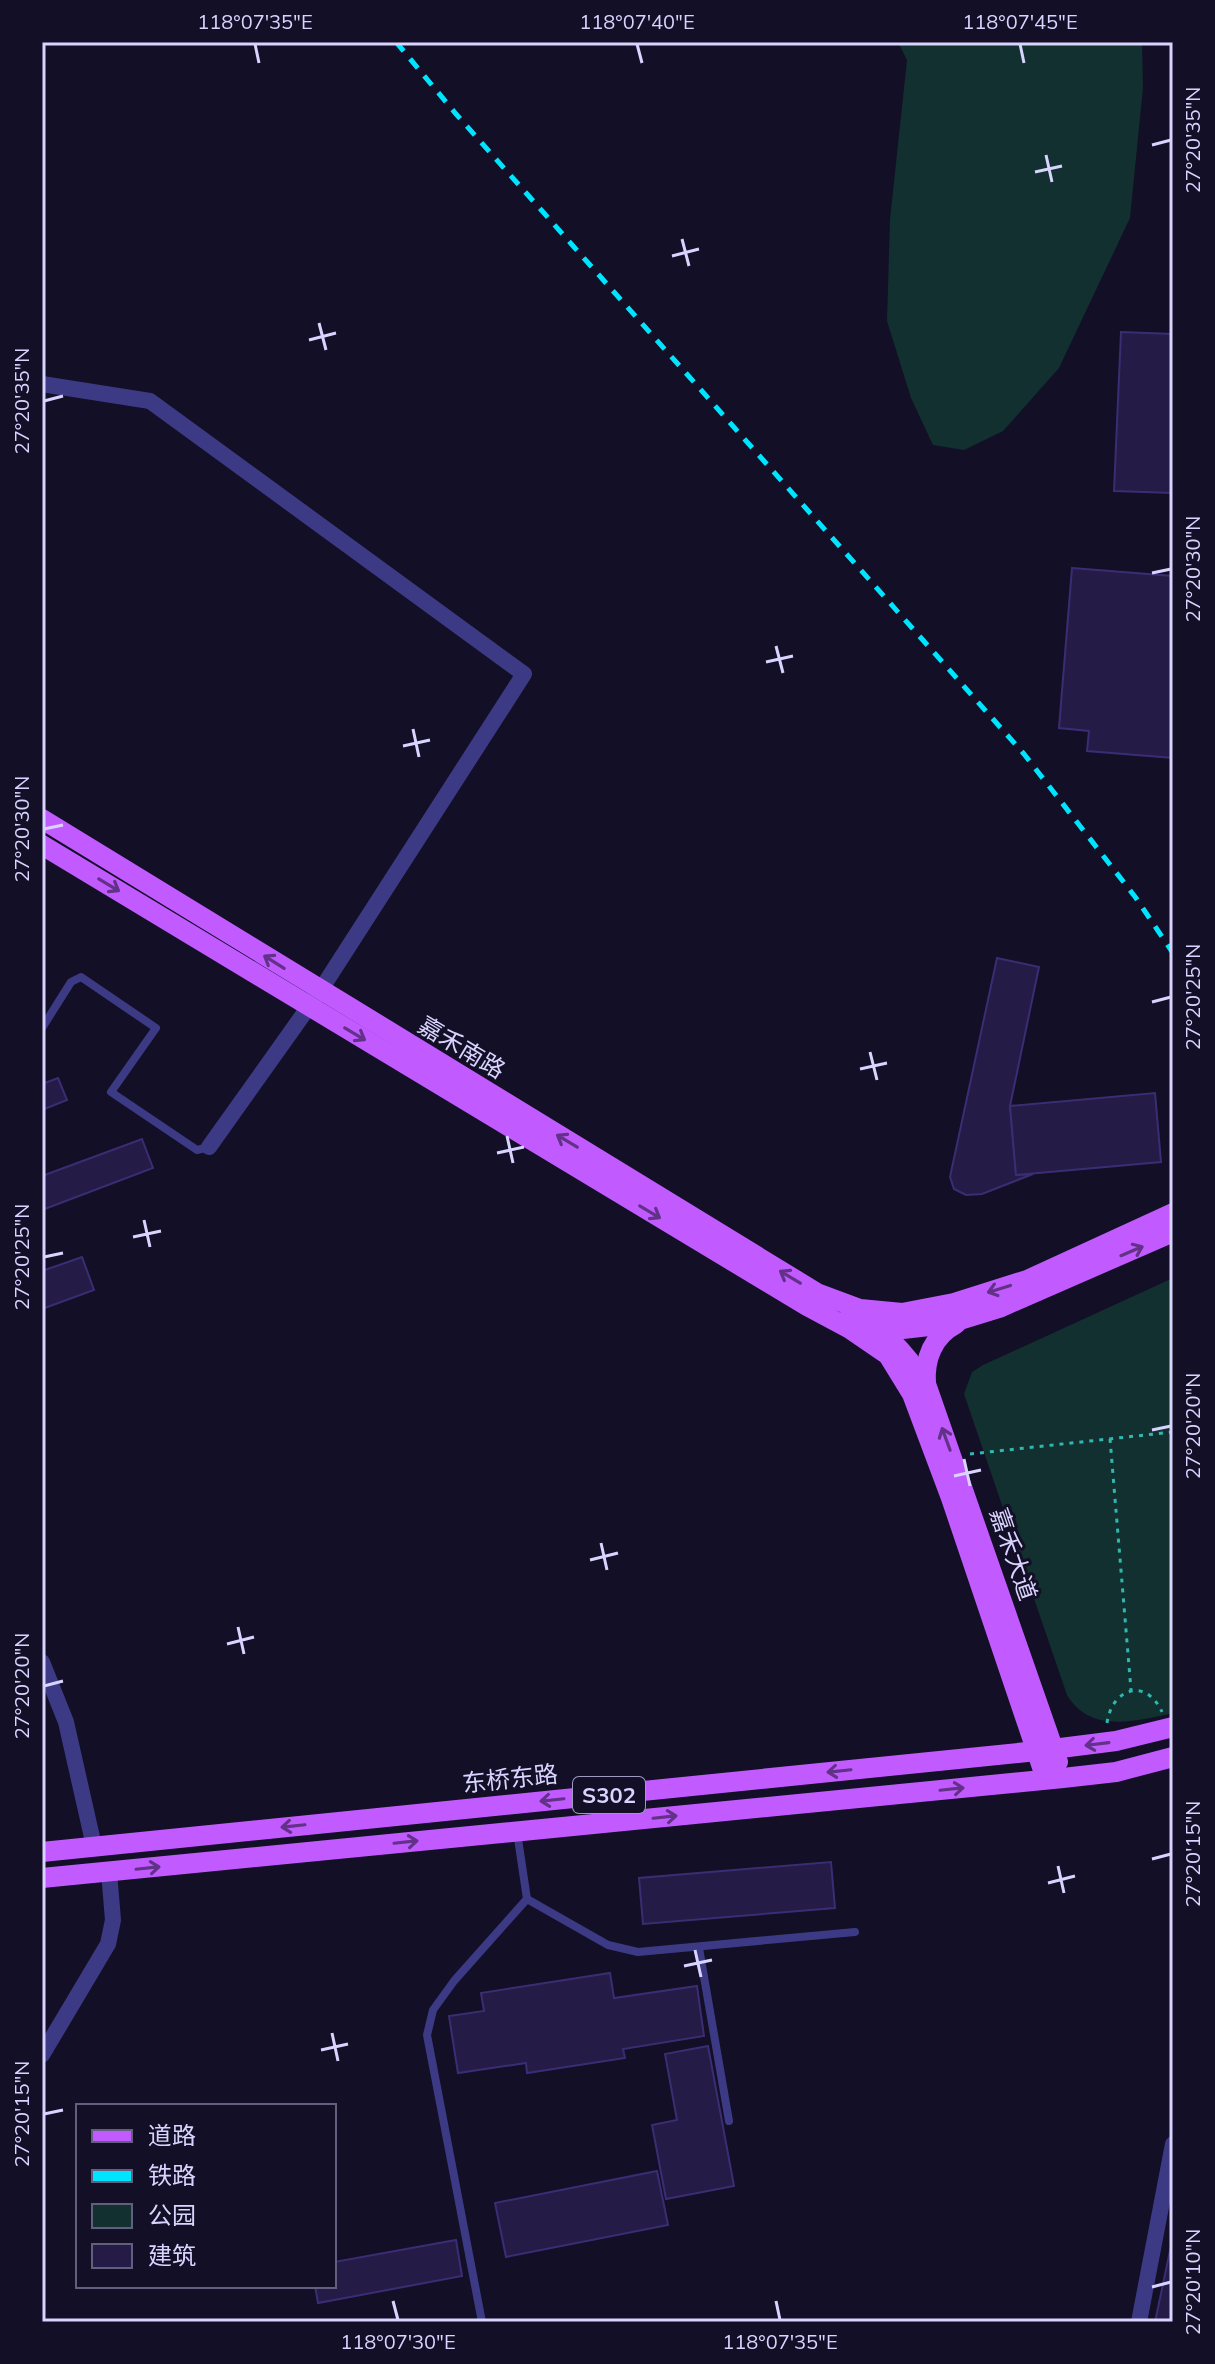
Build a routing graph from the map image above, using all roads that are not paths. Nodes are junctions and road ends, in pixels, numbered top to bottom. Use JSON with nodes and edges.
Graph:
{"nodes":[{"id":1,"x":42,"y":384,"type":"edge"},
{"id":2,"x":42,"y":819,"type":"edge"},
{"id":3,"x":42,"y":845,"type":"edge"},
{"id":4,"x":315,"y":999,"type":"junction"},
{"id":5,"x":42,"y":1028,"type":"edge"},
{"id":6,"x":209,"y":1147,"type":"joint"},
{"id":7,"x":1173,"y":1213,"type":"edge"},
{"id":8,"x":1173,"y":1232,"type":"edge"},
{"id":9,"x":828,"y":1297,"type":"junction"},
{"id":10,"x":960,"y":1311,"type":"junction"},
{"id":11,"x":927,"y":1327,"type":"junction"},
{"id":12,"x":850,"y":1329,"type":"junction"},
{"id":13,"x":901,"y":1355,"type":"junction"},
{"id":14,"x":917,"y":1386,"type":"junction"},
{"id":15,"x":42,"y":1662,"type":"edge"},
{"id":16,"x":1168,"y":1721,"type":"edge"},
{"id":17,"x":1045,"y":1750,"type":"junction"},
{"id":18,"x":1173,"y":1757,"type":"edge"},
{"id":19,"x":1054,"y":1778,"type":"junction"},
{"id":20,"x":517,"y":1832,"type":"junction"},
{"id":21,"x":94,"y":1846,"type":"junction"},
{"id":22,"x":42,"y":1852,"type":"edge"},
{"id":23,"x":109,"y":1872,"type":"junction"},
{"id":24,"x":42,"y":1878,"type":"edge"},
{"id":25,"x":527,"y":1899,"type":"junction"},
{"id":26,"x":855,"y":1932,"type":"dead end"},
{"id":27,"x":699,"y":1948,"type":"junction"},
{"id":28,"x":42,"y":2055,"type":"edge"},
{"id":29,"x":729,"y":2121,"type":"dead end"},
{"id":30,"x":1173,"y":2144,"type":"edge"},
{"id":31,"x":482,"y":2322,"type":"edge"},
{"id":32,"x":1139,"y":2322,"type":"edge"}],
"edges":[{"from":1,"to":4,"type":"street"},
{"from":4,"to":2,"type":"main road","name":"嘉禾南路","one_way":true},
{"from":3,"to":4,"type":"main road","name":"嘉禾南路","one_way":true},
{"from":4,"to":6,"type":"street"},
{"from":9,"to":4,"type":"main road","name":"嘉禾南路","one_way":true},
{"from":4,"to":12,"type":"main road","name":"嘉禾南路","one_way":true},
{"from":5,"to":6,"type":"lane"},
{"from":7,"to":10,"type":"main road","one_way":true},
{"from":10,"to":8,"type":"main road","one_way":true},
{"from":9,"to":10,"type":"main road","name":"嘉禾南路"},
{"from":9,"to":13,"type":"main road"},
{"from":10,"to":11,"type":"main road"},
{"from":10,"to":14,"type":"main road"},
{"from":11,"to":12,"type":"main road"},
{"from":11,"to":13,"type":"main road"},
{"from":12,"to":13,"type":"main road","name":"嘉禾南路"},
{"from":13,"to":14,"type":"main road","name":"嘉禾大道"},
{"from":14,"to":17,"type":"main road","name":"嘉禾大道"},
{"from":17,"to":14,"type":"main road","name":"嘉禾大道","one_way":true},
{"from":15,"to":21,"type":"street"},
{"from":16,"to":17,"type":"main road","name":"东桥东路","number":"S302","one_way":true},
{"from":17,"to":19,"type":"main road","name":"嘉禾大道"},
{"from":17,"to":21,"type":"main road","name":"东桥东路","number":"S302","one_way":true},
{"from":18,"to":19,"type":"main road","number":"S302"},
{"from":20,"to":19,"type":"main road","number":"S302","one_way":true},
{"from":23,"to":20,"type":"main road","number":"S302","one_way":true},
{"from":20,"to":25,"type":"lane"},
{"from":21,"to":22,"type":"main road","name":"东桥东路","number":"S302"},
{"from":23,"to":24,"type":"main road","number":"S302"},
{"from":23,"to":28,"type":"street"},
{"from":25,"to":27,"type":"lane"},
{"from":25,"to":31,"type":"lane"},
{"from":26,"to":27,"type":"lane"},
{"from":27,"to":29,"type":"lane"},
{"from":30,"to":32,"type":"street"}]}
